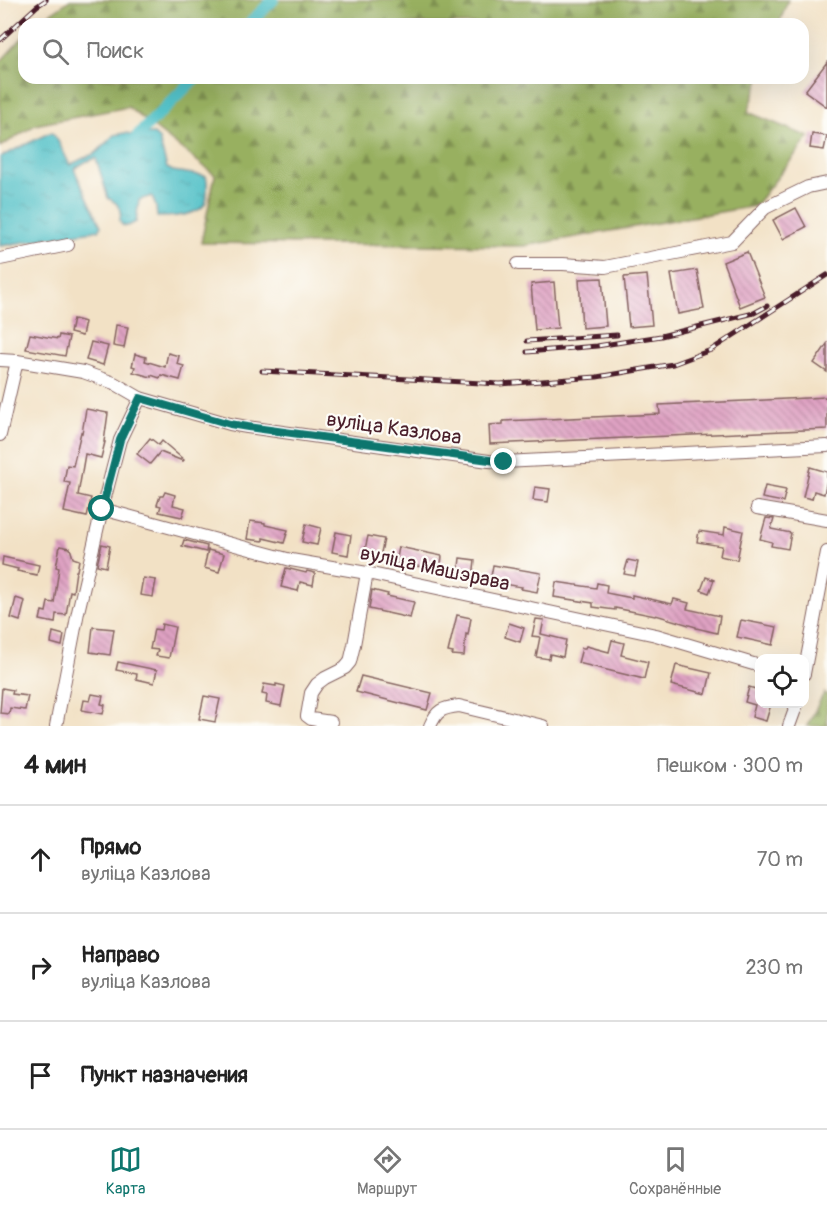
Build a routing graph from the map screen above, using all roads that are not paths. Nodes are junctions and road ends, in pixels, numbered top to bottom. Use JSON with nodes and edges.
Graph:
{"nodes":[{"id":1,"x":827,"y":183,"type":"edge"},
{"id":2,"x":68,"y":245,"type":"dead end"},
{"id":3,"x":0,"y":259,"type":"edge"},
{"id":4,"x":518,"y":264,"type":"dead end"},
{"id":5,"x":0,"y":360,"type":"edge"},
{"id":6,"x":18,"y":361,"type":"junction"},
{"id":7,"x":140,"y":398,"type":"junction"},
{"id":8,"x":0,"y":435,"type":"edge"},
{"id":9,"x":827,"y":446,"type":"edge"},
{"id":10,"x":757,"y":508,"type":"dead end"},
{"id":11,"x":102,"y":509,"type":"junction"},
{"id":12,"x":827,"y":520,"type":"edge"},
{"id":13,"x":827,"y":552,"type":"edge"},
{"id":14,"x":367,"y":573,"type":"junction"},
{"id":15,"x":808,"y":654,"type":"edge"},
{"id":16,"x":755,"y":665,"type":"edge"},
{"id":17,"x":796,"y":708,"type":"edge"},
{"id":18,"x":331,"y":722,"type":"dead end"},
{"id":19,"x":56,"y":726,"type":"edge"},
{"id":20,"x":430,"y":726,"type":"edge"},
{"id":21,"x":543,"y":726,"type":"edge"},
{"id":22,"x":789,"y":726,"type":"edge"}],
"edges":[{"from":1,"to":4,"type":"street"},
{"from":2,"to":3,"type":"street"},
{"from":5,"to":6,"type":"street","name":"вуліца Казлова"},
{"from":6,"to":7,"type":"street","name":"вуліца Казлова"},
{"from":6,"to":8,"type":"street"},
{"from":7,"to":9,"type":"street","name":"вуліца Казлова"},
{"from":7,"to":11,"type":"street"},
{"from":10,"to":12,"type":"street"},
{"from":11,"to":14,"type":"street","name":"вуліца Машэрава"},
{"from":11,"to":19,"type":"street"},
{"from":13,"to":15,"type":"street"},
{"from":14,"to":16,"type":"street","name":"вуліца Машэрава"},
{"from":14,"to":18,"type":"street"},
{"from":17,"to":22,"type":"street"},
{"from":20,"to":21,"type":"street"}]}
